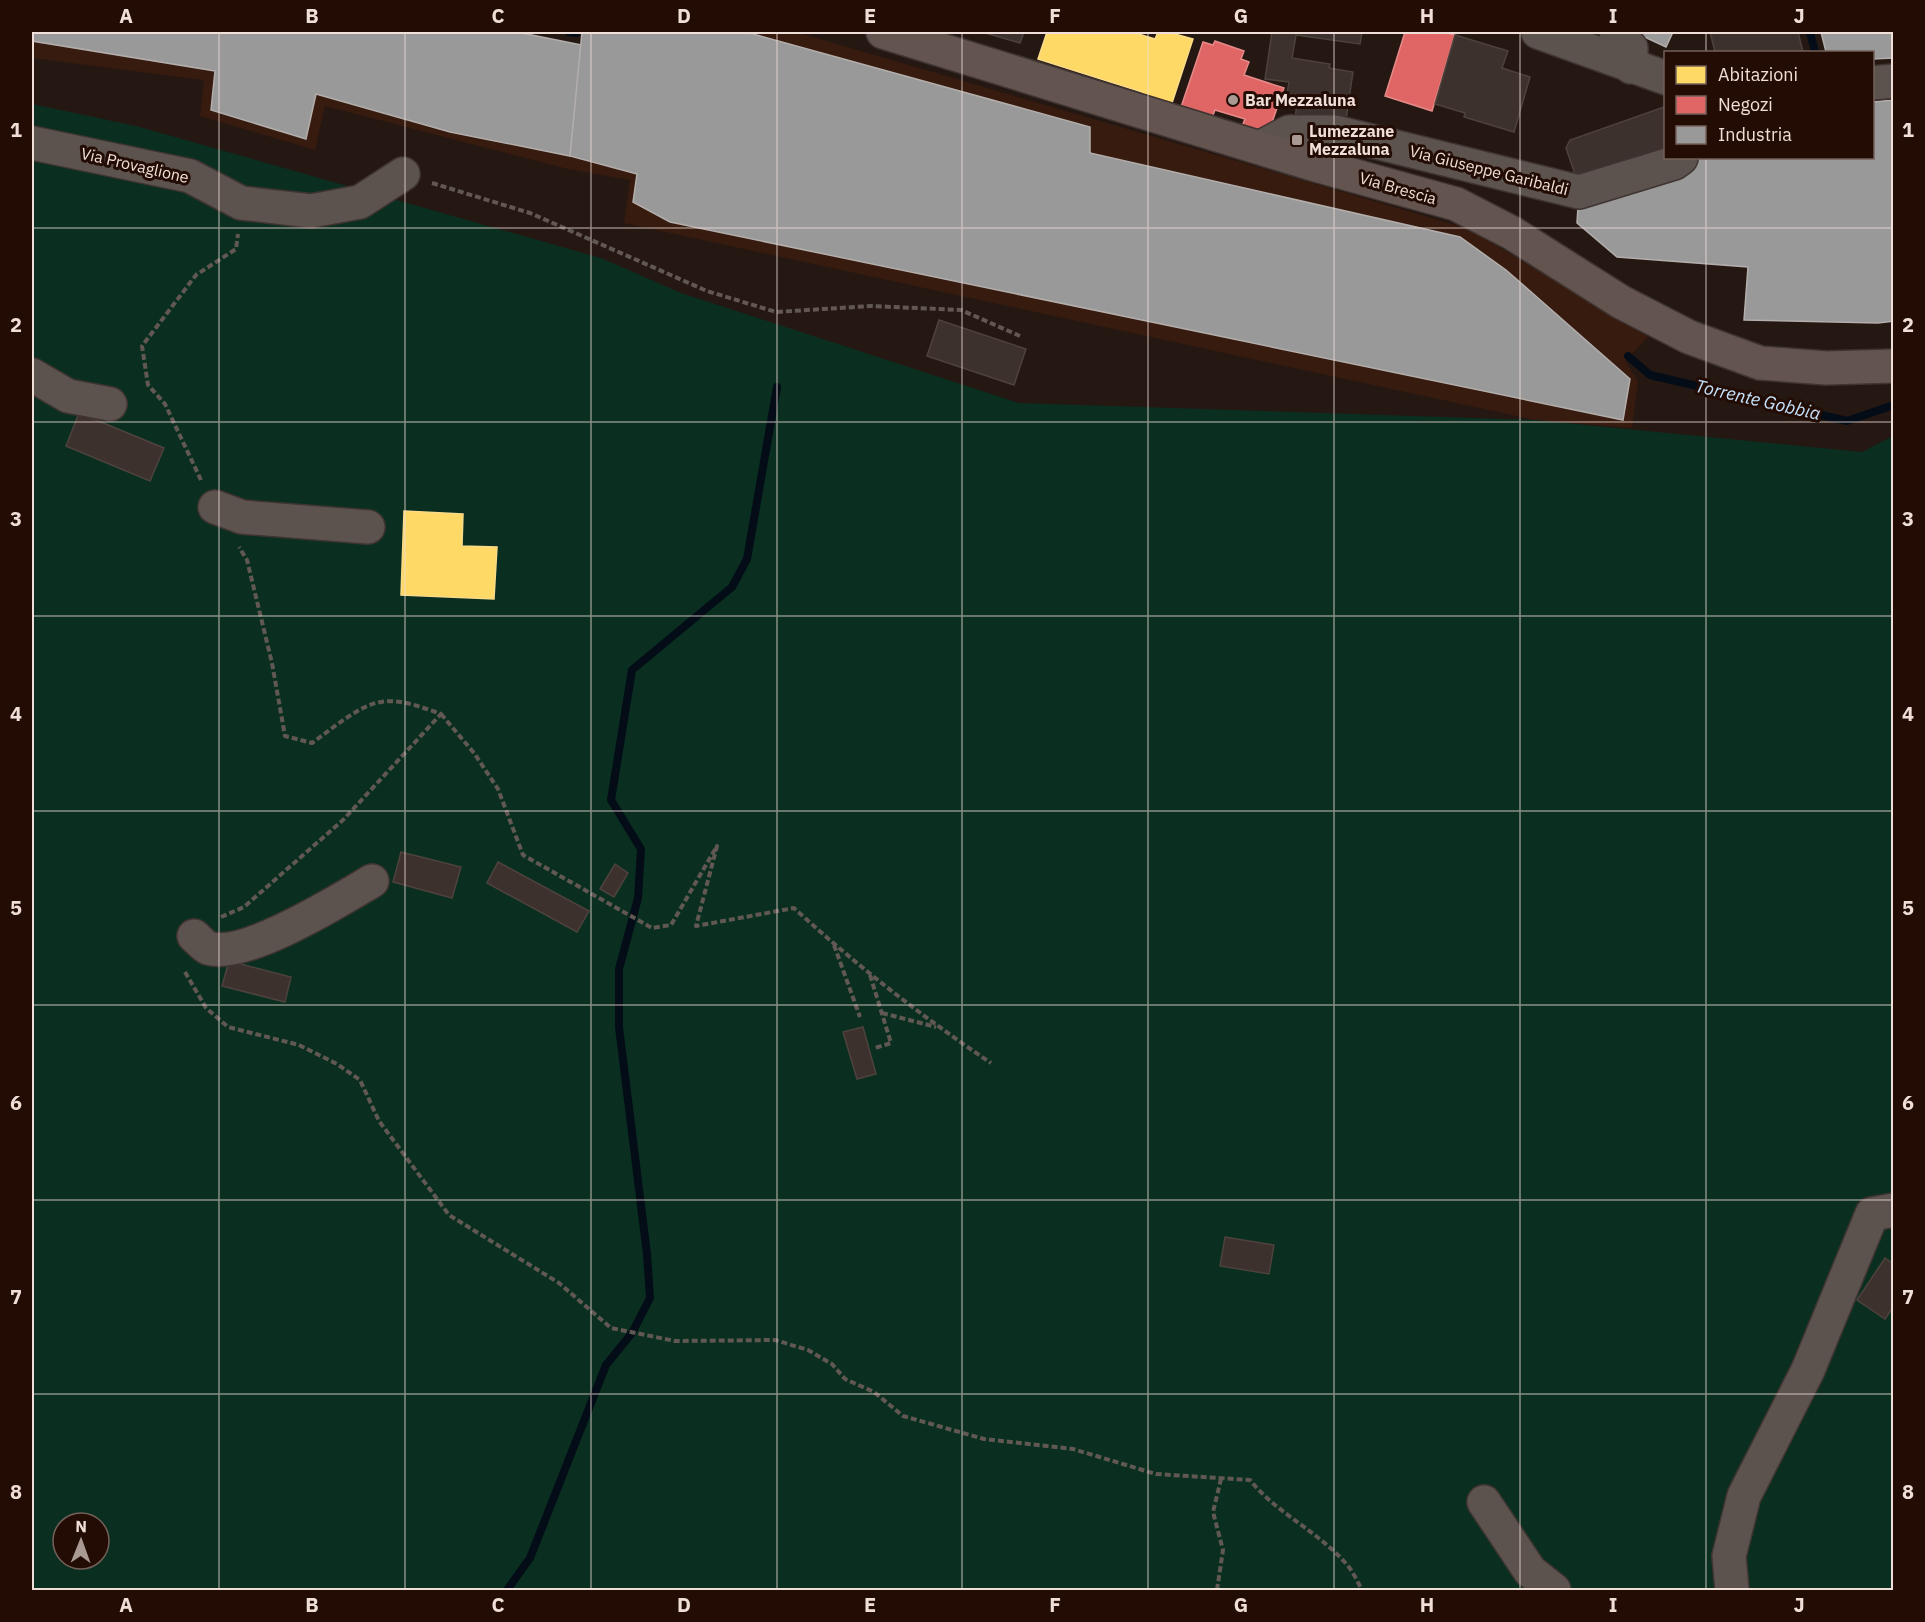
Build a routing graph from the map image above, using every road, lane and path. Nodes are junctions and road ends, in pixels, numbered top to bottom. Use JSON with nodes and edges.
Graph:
{"nodes":[{"id":1,"x":884,"y":32,"type":"edge"},
{"id":2,"x":1538,"y":32,"type":"edge"},
{"id":3,"x":1616,"y":32,"type":"edge"},
{"id":4,"x":1631,"y":67,"type":"junction"},
{"id":5,"x":1664,"y":78,"type":"edge"},
{"id":6,"x":1893,"y":81,"type":"edge"},
{"id":7,"x":1874,"y":83,"type":"edge"},
{"id":8,"x":32,"y":143,"type":"edge"},
{"id":9,"x":1261,"y":147,"type":"junction"},
{"id":10,"x":1680,"y":159,"type":"edge"},
{"id":11,"x":403,"y":174,"type":"joint"},
{"id":12,"x":1020,"y":336,"type":"dead end"},
{"id":13,"x":1893,"y":366,"type":"edge"},
{"id":14,"x":32,"y":375,"type":"edge"},
{"id":15,"x":110,"y":404,"type":"dead end"},
{"id":16,"x":215,"y":507,"type":"dead end"},
{"id":17,"x":368,"y":527,"type":"dead end"},
{"id":18,"x":441,"y":714,"type":"dead end"},
{"id":19,"x":408,"y":749,"type":"dead end"},
{"id":20,"x":372,"y":881,"type":"dead end"},
{"id":21,"x":194,"y":936,"type":"joint"},
{"id":22,"x":834,"y":945,"type":"junction"},
{"id":23,"x":869,"y":974,"type":"junction"},
{"id":24,"x":206,"y":1008,"type":"dead end"},
{"id":25,"x":882,"y":1013,"type":"junction"},
{"id":26,"x":860,"y":1017,"type":"dead end"},
{"id":27,"x":938,"y":1027,"type":"junction"},
{"id":28,"x":875,"y":1048,"type":"dead end"},
{"id":29,"x":991,"y":1063,"type":"dead end"},
{"id":30,"x":1893,"y":1210,"type":"edge"},
{"id":31,"x":1221,"y":1479,"type":"junction"},
{"id":32,"x":1484,"y":1502,"type":"dead end"},
{"id":33,"x":1217,"y":1590,"type":"edge"},
{"id":34,"x":1362,"y":1590,"type":"edge"},
{"id":35,"x":1554,"y":1590,"type":"edge"},
{"id":36,"x":1732,"y":1590,"type":"edge"}],
"edges":[{"from":1,"to":9,"type":"main road","name":"Via Brescia"},
{"from":2,"to":4,"type":"street"},
{"from":3,"to":4,"type":"street"},
{"from":4,"to":5,"type":"street"},
{"from":6,"to":7,"type":"street"},
{"from":8,"to":11,"type":"street","name":"Via Provaglione"},
{"from":9,"to":10,"type":"street","name":"Via Giuseppe Garibaldi"},
{"from":9,"to":13,"type":"main road","name":"Via Brescia"},
{"from":11,"to":12,"type":"path"},
{"from":14,"to":15,"type":"street"},
{"from":16,"to":17,"type":"street"},
{"from":18,"to":22,"type":"path"},
{"from":19,"to":21,"type":"path"},
{"from":20,"to":21,"type":"street"},
{"from":22,"to":23,"type":"path"},
{"from":22,"to":26,"type":"path"},
{"from":23,"to":25,"type":"path"},
{"from":23,"to":27,"type":"path"},
{"from":24,"to":31,"type":"path"},
{"from":25,"to":27,"type":"path"},
{"from":25,"to":28,"type":"path"},
{"from":27,"to":29,"type":"path"},
{"from":30,"to":36,"type":"street"},
{"from":31,"to":33,"type":"path"},
{"from":31,"to":34,"type":"path"},
{"from":32,"to":35,"type":"street"}]}
